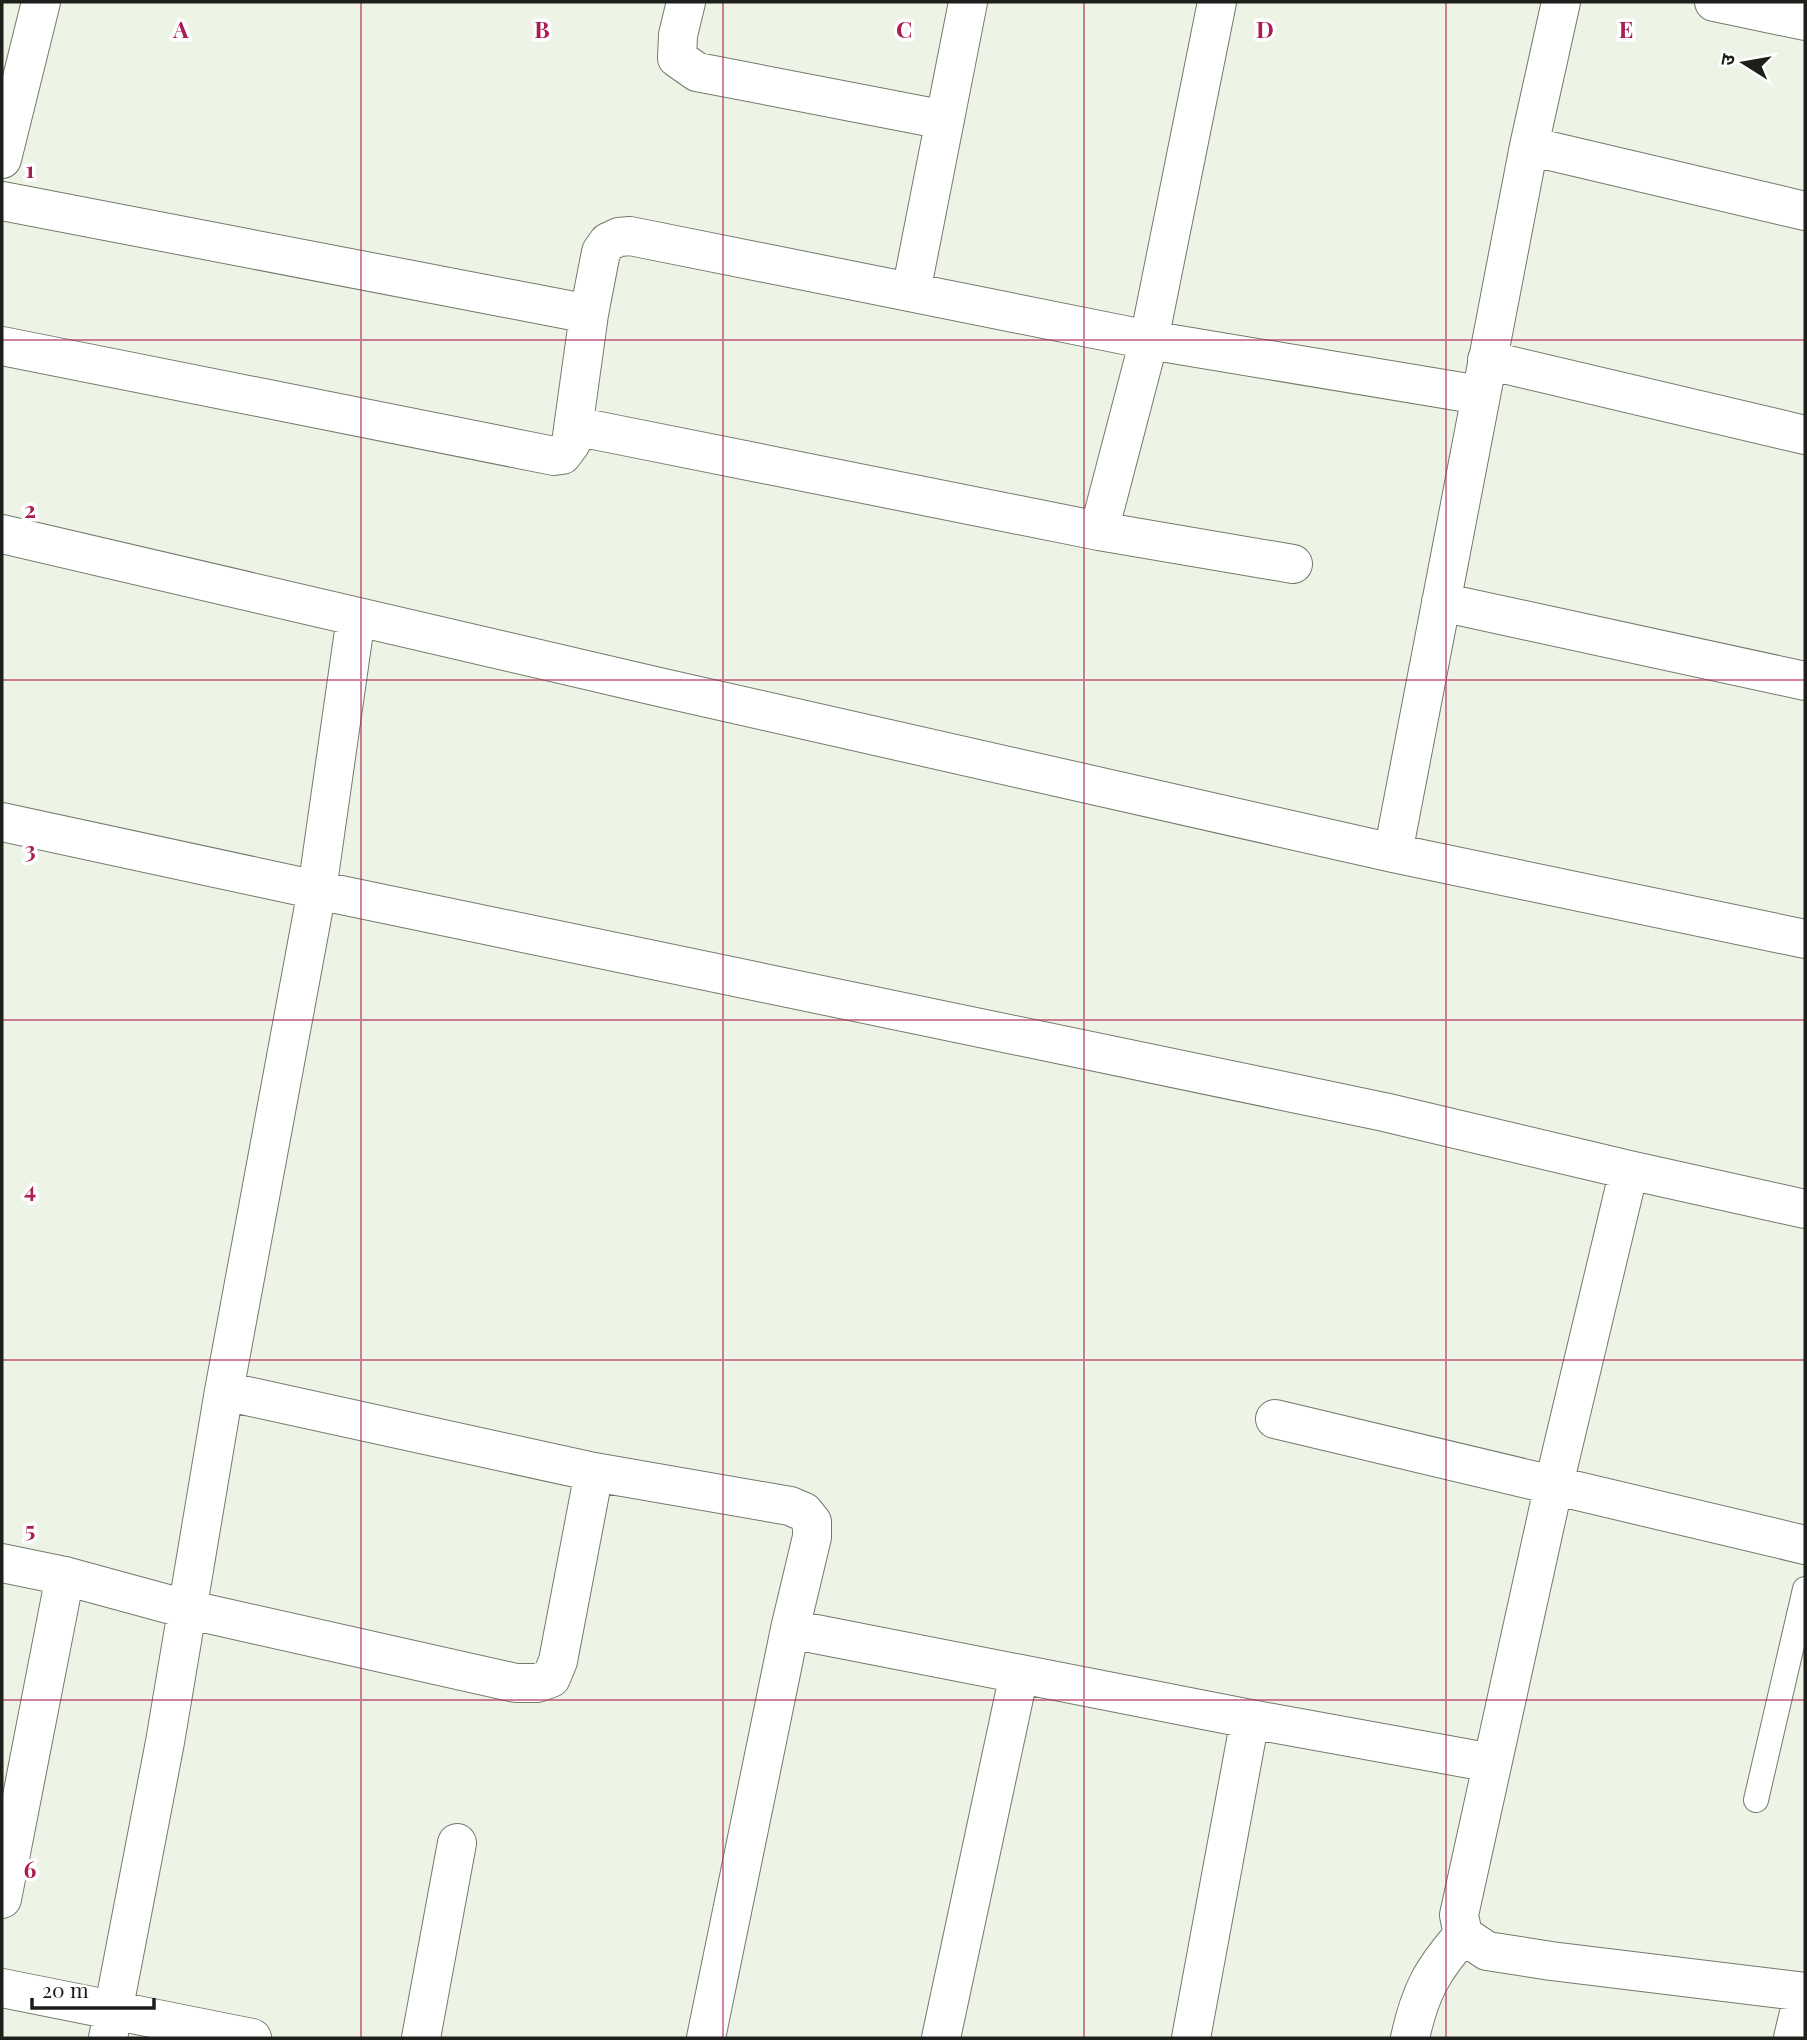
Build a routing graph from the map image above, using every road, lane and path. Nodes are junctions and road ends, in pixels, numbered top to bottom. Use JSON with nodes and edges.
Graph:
{"nodes":[{"id":1,"x":41,"y":2,"type":"edge"},
{"id":2,"x":686,"y":2,"type":"edge"},
{"id":3,"x":968,"y":2,"type":"edge"},
{"id":4,"x":1217,"y":2,"type":"edge"},
{"id":5,"x":1561,"y":2,"type":"edge"},
{"id":6,"x":1714,"y":2,"type":"edge"},
{"id":7,"x":1805,"y":21,"type":"edge"},
{"id":8,"x":945,"y":120,"type":"junction"},
{"id":9,"x":1529,"y":146,"type":"junction"},
{"id":10,"x":2,"y":159,"type":"edge"},
{"id":11,"x":2,"y":201,"type":"edge"},
{"id":12,"x":1805,"y":211,"type":"edge"},
{"id":13,"x":911,"y":292,"type":"junction"},
{"id":14,"x":589,"y":314,"type":"junction"},
{"id":15,"x":1149,"y":340,"type":"junction"},
{"id":16,"x":2,"y":346,"type":"edge"},
{"id":17,"x":1484,"y":378,"type":"junction"},
{"id":18,"x":574,"y":426,"type":"junction"},
{"id":19,"x":1805,"y":435,"type":"edge"},
{"id":20,"x":1099,"y":531,"type":"junction"},
{"id":21,"x":2,"y":534,"type":"edge"},
{"id":22,"x":1293,"y":564,"type":"dead end"},
{"id":23,"x":1441,"y":602,"type":"junction"},
{"id":24,"x":356,"y":617,"type":"junction"},
{"id":25,"x":1805,"y":681,"type":"edge"},
{"id":26,"x":2,"y":822,"type":"edge"},
{"id":27,"x":1393,"y":853,"type":"junction"},
{"id":28,"x":317,"y":890,"type":"junction"},
{"id":29,"x":1805,"y":939,"type":"edge"},
{"id":30,"x":1629,"y":1170,"type":"junction"},
{"id":31,"x":1805,"y":1209,"type":"edge"},
{"id":32,"x":224,"y":1391,"type":"junction"},
{"id":33,"x":1275,"y":1419,"type":"dead end"},
{"id":34,"x":594,"y":1472,"type":"junction"},
{"id":35,"x":1554,"y":1484,"type":"junction"},
{"id":36,"x":1805,"y":1545,"type":"edge"},
{"id":37,"x":2,"y":1563,"type":"edge"},
{"id":38,"x":65,"y":1576,"type":"junction"},
{"id":39,"x":1805,"y":1589,"type":"edge"},
{"id":40,"x":186,"y":1609,"type":"junction"},
{"id":41,"x":790,"y":1629,"type":"junction"},
{"id":42,"x":1019,"y":1674,"type":"junction"},
{"id":43,"x":1250,"y":1719,"type":"junction"},
{"id":44,"x":1492,"y":1763,"type":"junction"},
{"id":45,"x":1756,"y":1800,"type":"dead end"},
{"id":46,"x":457,"y":1843,"type":"dead end"},
{"id":47,"x":2,"y":1899,"type":"edge"},
{"id":48,"x":1463,"y":1935,"type":"junction"},
{"id":49,"x":2,"y":1988,"type":"edge"},
{"id":50,"x":1805,"y":1992,"type":"edge"},
{"id":51,"x":111,"y":2024,"type":"edge"},
{"id":52,"x":253,"y":2038,"type":"edge"},
{"id":53,"x":421,"y":2038,"type":"edge"},
{"id":54,"x":706,"y":2038,"type":"edge"},
{"id":55,"x":941,"y":2038,"type":"edge"},
{"id":56,"x":1191,"y":2038,"type":"edge"},
{"id":57,"x":1410,"y":2038,"type":"edge"},
{"id":58,"x":1793,"y":2038,"type":"edge"}],
"edges":[{"from":1,"to":10,"type":"street"},
{"from":2,"to":8,"type":"street"},
{"from":3,"to":8,"type":"street"},
{"from":4,"to":15,"type":"street"},
{"from":5,"to":9,"type":"street"},
{"from":6,"to":7,"type":"street"},
{"from":8,"to":13,"type":"street"},
{"from":9,"to":12,"type":"street"},
{"from":9,"to":17,"type":"street"},
{"from":11,"to":14,"type":"street"},
{"from":13,"to":14,"type":"street"},
{"from":13,"to":15,"type":"street"},
{"from":14,"to":18,"type":"street"},
{"from":15,"to":17,"type":"street"},
{"from":15,"to":20,"type":"street"},
{"from":16,"to":18,"type":"street"},
{"from":17,"to":19,"type":"street"},
{"from":17,"to":23,"type":"street"},
{"from":18,"to":20,"type":"street"},
{"from":20,"to":22,"type":"street"},
{"from":21,"to":24,"type":"street"},
{"from":23,"to":25,"type":"street"},
{"from":23,"to":27,"type":"street"},
{"from":24,"to":27,"type":"street"},
{"from":24,"to":28,"type":"street"},
{"from":26,"to":28,"type":"street"},
{"from":27,"to":29,"type":"street"},
{"from":28,"to":30,"type":"street"},
{"from":28,"to":32,"type":"street"},
{"from":30,"to":31,"type":"street"},
{"from":30,"to":35,"type":"street"},
{"from":32,"to":34,"type":"street"},
{"from":32,"to":40,"type":"street"},
{"from":33,"to":35,"type":"street"},
{"from":34,"to":40,"type":"street"},
{"from":34,"to":41,"type":"street"},
{"from":35,"to":36,"type":"street"},
{"from":35,"to":44,"type":"street"},
{"from":37,"to":38,"type":"street"},
{"from":38,"to":40,"type":"street"},
{"from":38,"to":47,"type":"street"},
{"from":39,"to":45,"type":"lane"},
{"from":40,"to":51,"type":"street"},
{"from":41,"to":42,"type":"street"},
{"from":41,"to":54,"type":"street"},
{"from":42,"to":43,"type":"street"},
{"from":42,"to":55,"type":"street"},
{"from":43,"to":44,"type":"street"},
{"from":43,"to":56,"type":"street"},
{"from":44,"to":48,"type":"street"},
{"from":46,"to":53,"type":"street"},
{"from":48,"to":50,"type":"street"},
{"from":48,"to":57,"type":"street"},
{"from":49,"to":51,"type":"street"},
{"from":50,"to":58,"type":"street"},
{"from":51,"to":52,"type":"street"}]}
